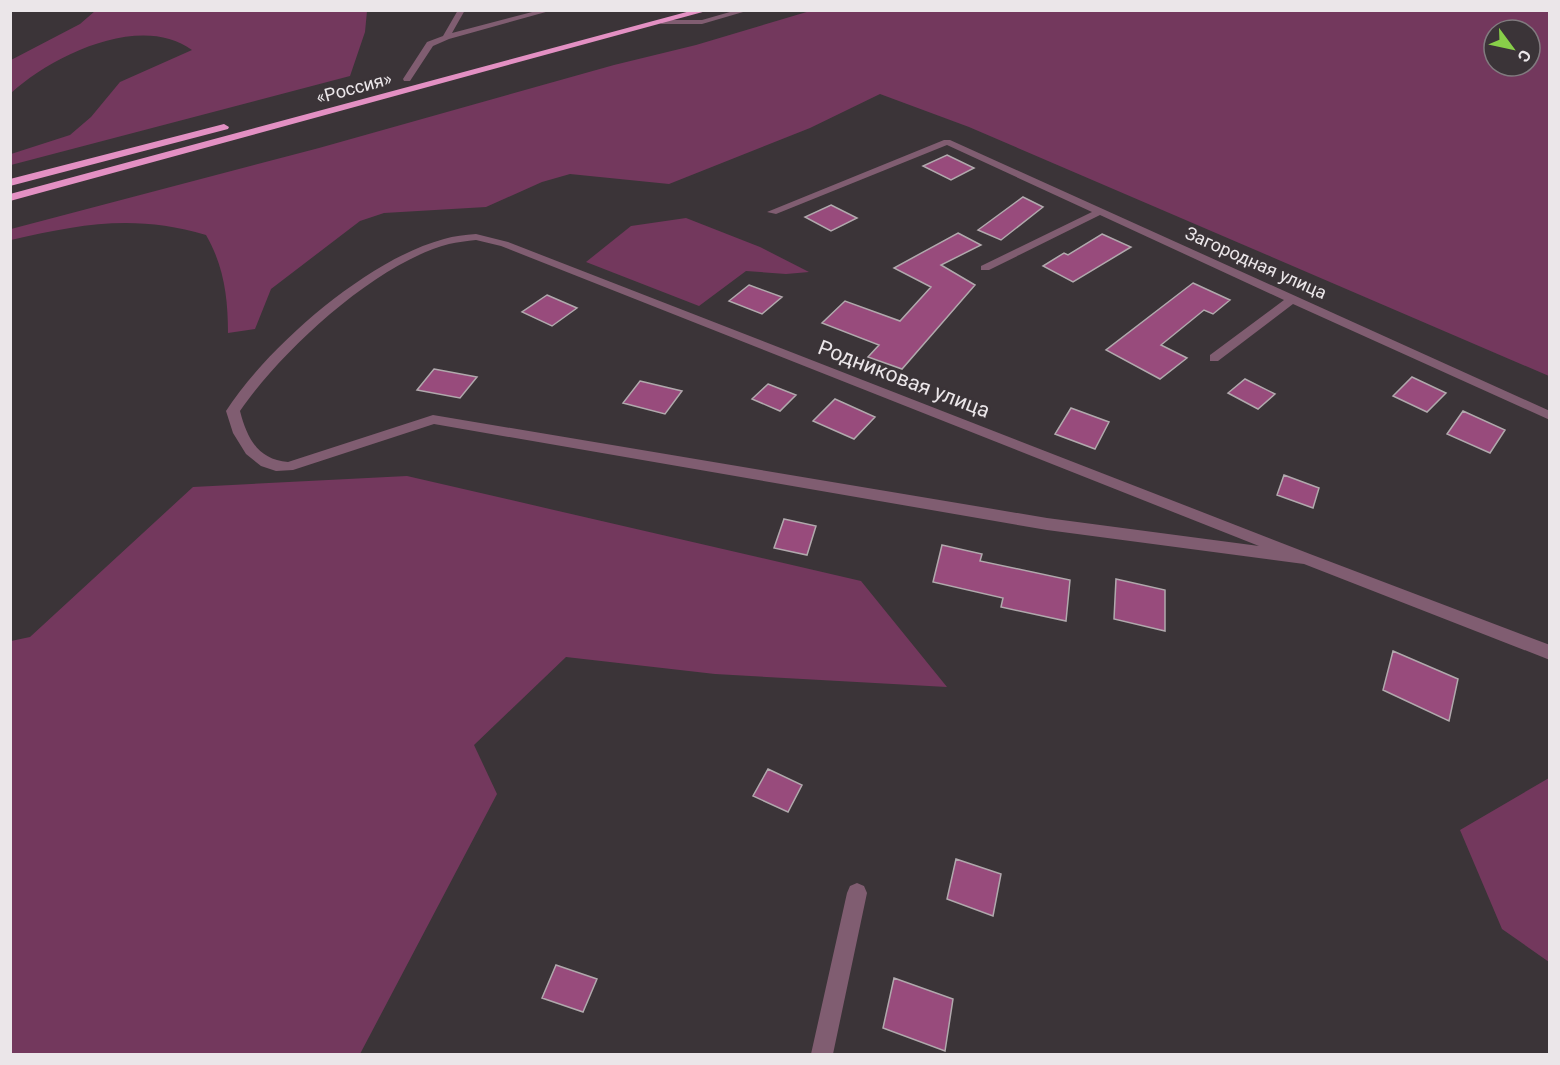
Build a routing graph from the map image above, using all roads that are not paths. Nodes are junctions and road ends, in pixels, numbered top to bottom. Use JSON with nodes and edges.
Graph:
{"nodes":[{"id":1,"x":462,"y":10,"type":"edge"},
{"id":2,"x":550,"y":10,"type":"edge"},
{"id":3,"x":669,"y":10,"type":"edge"},
{"id":4,"x":706,"y":10,"type":"edge"},
{"id":5,"x":747,"y":10,"type":"edge"},
{"id":6,"x":662,"y":22,"type":"junction"},
{"id":7,"x":446,"y":37,"type":"junction"},
{"id":8,"x":407,"y":79,"type":"junction"},
{"id":9,"x":328,"y":100,"type":"dead end"},
{"id":10,"x":237,"y":124,"type":"dead end"},
{"id":11,"x":10,"y":183,"type":"edge"},
{"id":12,"x":10,"y":198,"type":"edge"},
{"id":13,"x":772,"y":212,"type":"dead end"},
{"id":14,"x":1099,"y":212,"type":"junction"},
{"id":15,"x":985,"y":268,"type":"dead end"},
{"id":16,"x":1292,"y":299,"type":"junction"},
{"id":17,"x":1214,"y":358,"type":"dead end"},
{"id":18,"x":1550,"y":416,"type":"edge"},
{"id":19,"x":1305,"y":558,"type":"junction"},
{"id":20,"x":1550,"y":654,"type":"edge"},
{"id":21,"x":857,"y":893,"type":"dead end"},
{"id":22,"x":822,"y":1054,"type":"edge"}],
"edges":[{"from":1,"to":7,"type":"street"},
{"from":2,"to":7,"type":"street"},
{"from":3,"to":8,"type":"highway","name":"«Россия»"},
{"from":4,"to":6,"type":"highway","name":"«Россия»"},
{"from":5,"to":6,"type":"street"},
{"from":6,"to":12,"type":"highway","name":"«Россия»"},
{"from":7,"to":8,"type":"street"},
{"from":8,"to":9,"type":"highway","name":"«Россия»"},
{"from":10,"to":11,"type":"highway"},
{"from":13,"to":14,"type":"street","name":"Загородная улица"},
{"from":14,"to":15,"type":"street"},
{"from":14,"to":16,"type":"street","name":"Загородная улица"},
{"from":16,"to":17,"type":"street"},
{"from":16,"to":18,"type":"street","name":"Загородная улица"},
{"from":19,"to":19,"type":"street","name":"Родниковая улица"},
{"from":19,"to":20,"type":"street"},
{"from":21,"to":22,"type":"street"}]}
